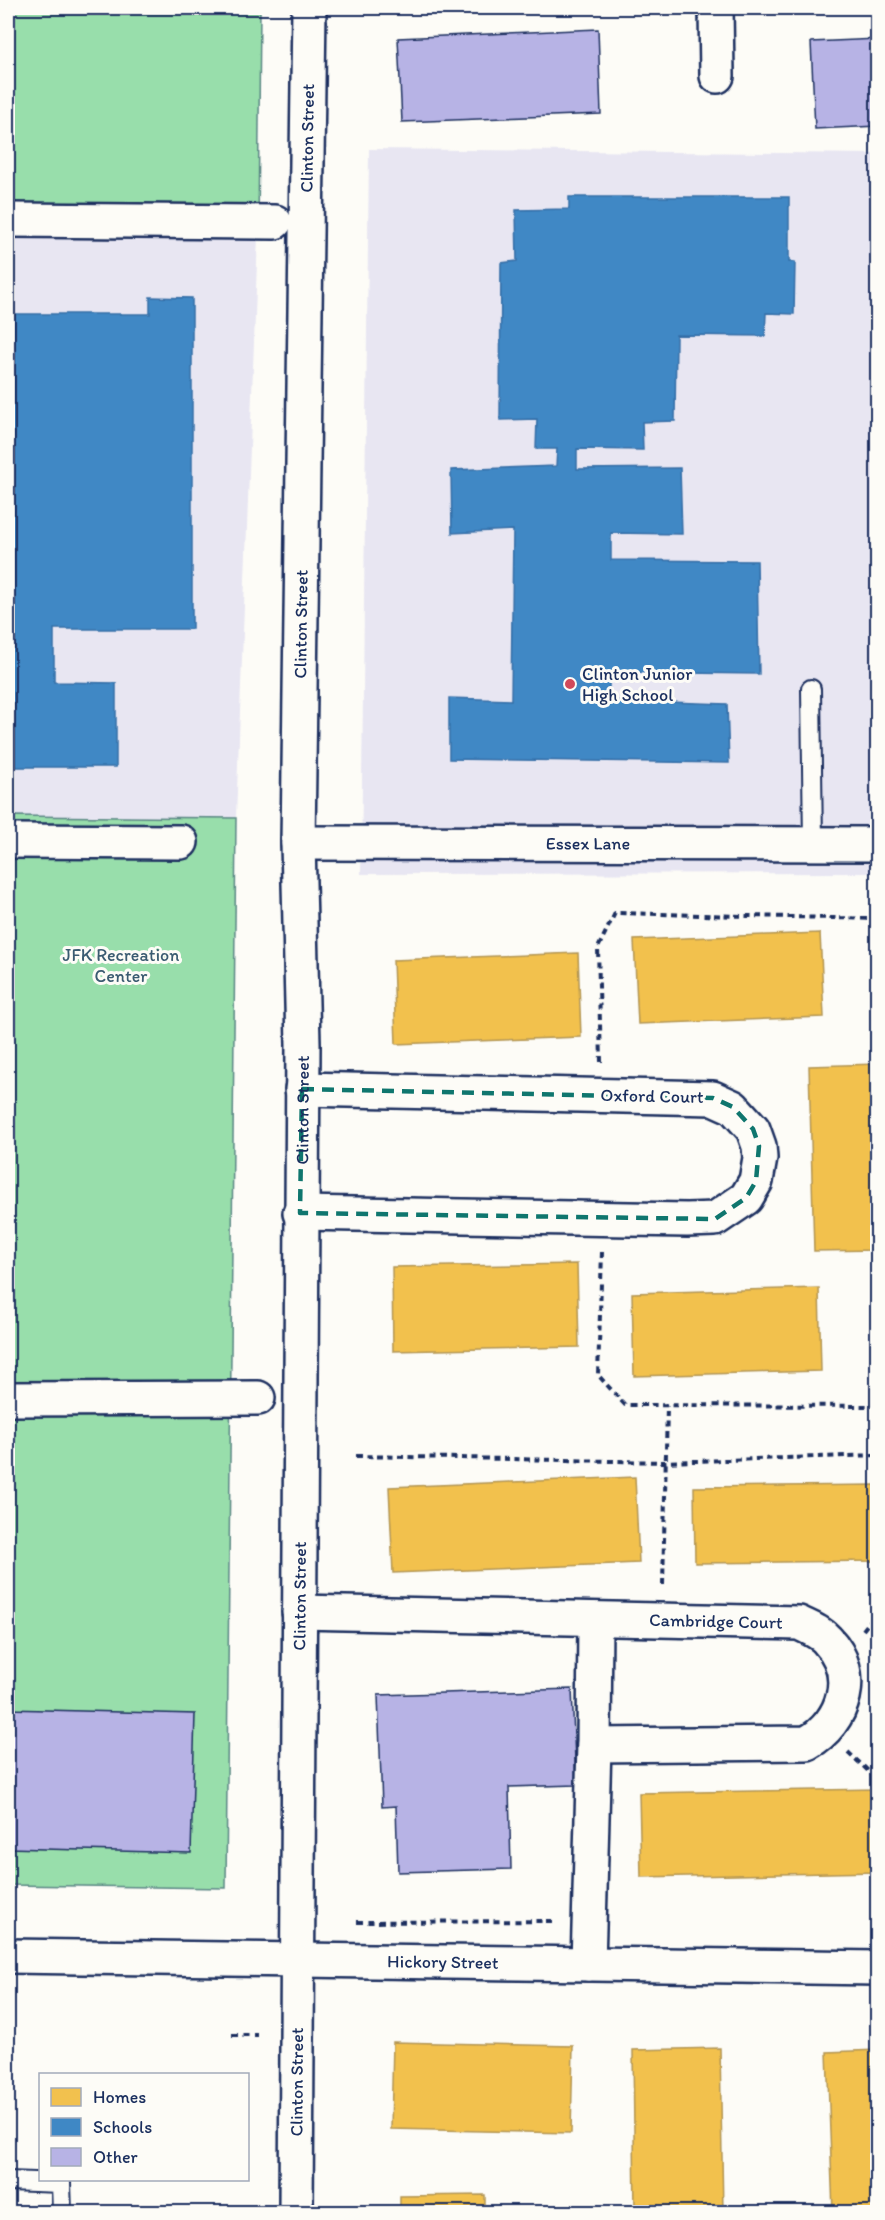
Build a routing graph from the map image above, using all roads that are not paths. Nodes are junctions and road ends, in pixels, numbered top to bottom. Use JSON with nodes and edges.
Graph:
{"nodes":[{"id":1,"x":309,"y":8,"type":"edge"},
{"id":2,"x":716,"y":8,"type":"edge"},
{"id":3,"x":717,"y":76,"type":"dead end"},
{"id":4,"x":8,"y":220,"type":"edge"},
{"id":5,"x":275,"y":222,"type":"dead end"},
{"id":6,"x":811,"y":689,"type":"dead end"},
{"id":7,"x":8,"y":841,"type":"edge"},
{"id":8,"x":181,"y":842,"type":"dead end"},
{"id":9,"x":298,"y":843,"type":"junction"},
{"id":10,"x":813,"y":844,"type":"junction"},
{"id":11,"x":878,"y":844,"type":"edge"},
{"id":12,"x":302,"y":1089,"type":"junction"},
{"id":13,"x":300,"y":1213,"type":"junction"},
{"id":14,"x":258,"y":1398,"type":"dead end"},
{"id":15,"x":8,"y":1399,"type":"edge"},
{"id":16,"x":299,"y":1612,"type":"junction"},
{"id":17,"x":595,"y":1618,"type":"junction"},
{"id":18,"x":594,"y":1745,"type":"junction"},
{"id":19,"x":8,"y":1956,"type":"edge"},
{"id":20,"x":298,"y":1960,"type":"junction"},
{"id":21,"x":588,"y":1964,"type":"junction"},
{"id":22,"x":878,"y":1968,"type":"edge"},
{"id":23,"x":8,"y":2181,"type":"edge"},
{"id":24,"x":62,"y":2212,"type":"edge"},
{"id":25,"x":296,"y":2212,"type":"edge"}],
"edges":[{"from":1,"to":9,"type":"street","name":"Clinton Street"},
{"from":2,"to":3,"type":"street"},
{"from":4,"to":5,"type":"street"},
{"from":6,"to":10,"type":"lane"},
{"from":7,"to":8,"type":"street"},
{"from":9,"to":10,"type":"street","name":"Essex Lane"},
{"from":9,"to":12,"type":"street","name":"Clinton Street"},
{"from":10,"to":11,"type":"street","name":"Essex Lane"},
{"from":12,"to":13,"type":"street","name":"Clinton Street"},
{"from":12,"to":13,"type":"street","name":"Oxford Court"},
{"from":13,"to":16,"type":"street","name":"Clinton Street"},
{"from":14,"to":15,"type":"street"},
{"from":16,"to":17,"type":"street","name":"Cambridge Court"},
{"from":16,"to":20,"type":"street","name":"Clinton Street"},
{"from":17,"to":18,"type":"street"},
{"from":17,"to":18,"type":"street","name":"Cambridge Court"},
{"from":18,"to":21,"type":"street"},
{"from":19,"to":20,"type":"street","name":"Hickory Street"},
{"from":20,"to":21,"type":"street","name":"Hickory Street"},
{"from":20,"to":25,"type":"street","name":"Clinton Street"},
{"from":21,"to":22,"type":"street","name":"Hickory Street"},
{"from":23,"to":24,"type":"lane"}]}
